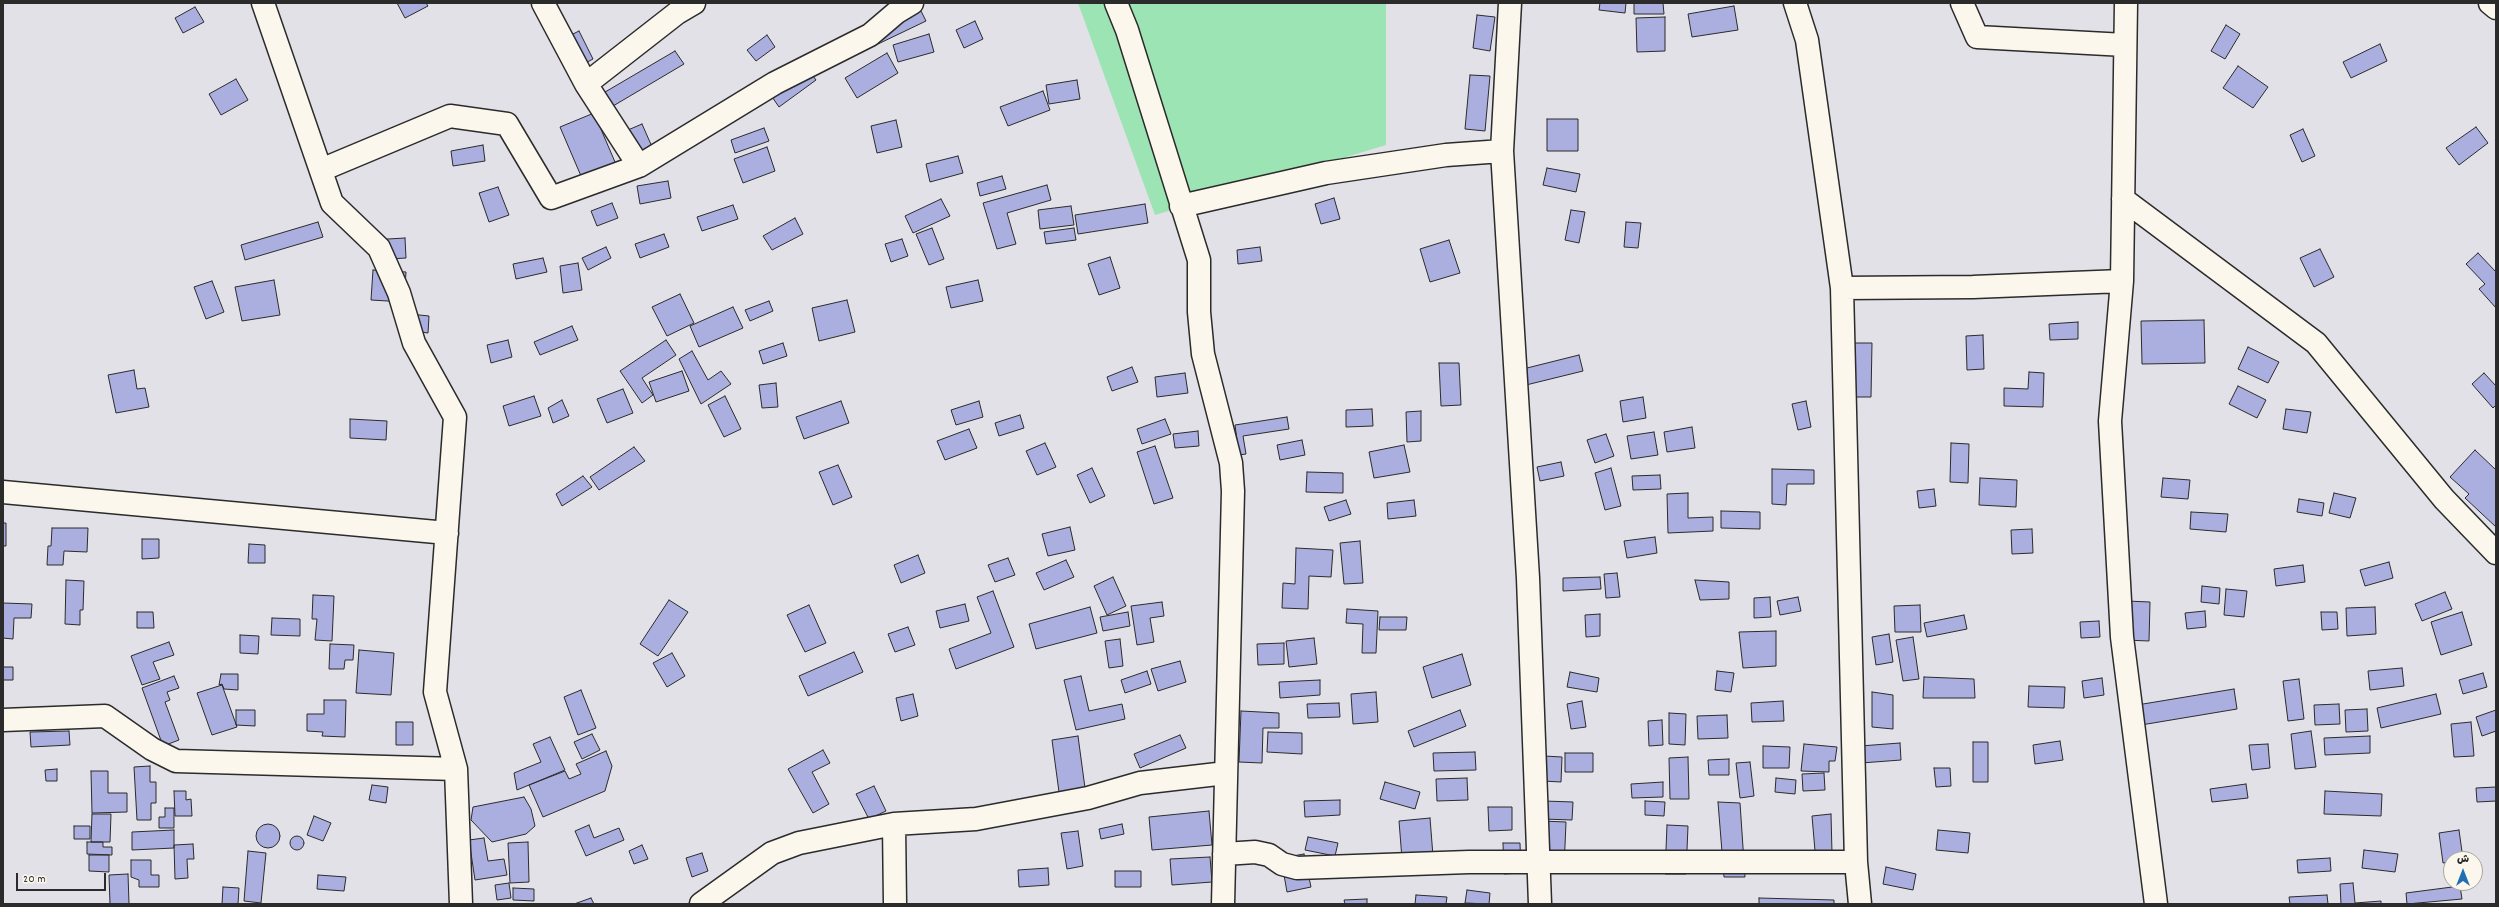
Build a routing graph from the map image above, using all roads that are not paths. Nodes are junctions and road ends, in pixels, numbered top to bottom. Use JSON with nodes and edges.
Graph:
{"nodes":[{"id":1,"x":263,"y":3,"type":"edge"},
{"id":2,"x":543,"y":3,"type":"edge"},
{"id":3,"x":694,"y":3,"type":"edge"},
{"id":4,"x":912,"y":3,"type":"edge"},
{"id":5,"x":1116,"y":3,"type":"edge"},
{"id":6,"x":1510,"y":3,"type":"edge"},
{"id":7,"x":1796,"y":3,"type":"edge"},
{"id":8,"x":1962,"y":3,"type":"edge"},
{"id":9,"x":2126,"y":3,"type":"edge"},
{"id":10,"x":2490,"y":3,"type":"edge"},
{"id":11,"x":2496,"y":8,"type":"edge"},
{"id":12,"x":2125,"y":45,"type":"junction"},
{"id":13,"x":586,"y":84,"type":"junction"},
{"id":14,"x":1502,"y":151,"type":"junction"},
{"id":15,"x":639,"y":166,"type":"junction"},
{"id":16,"x":321,"y":170,"type":"junction"},
{"id":17,"x":2123,"y":199,"type":"junction"},
{"id":18,"x":1182,"y":206,"type":"junction"},
{"id":19,"x":2122,"y":281,"type":"junction"},
{"id":20,"x":1842,"y":288,"type":"junction"},
{"id":21,"x":3,"y":492,"type":"edge"},
{"id":22,"x":446,"y":533,"type":"junction"},
{"id":23,"x":2496,"y":553,"type":"edge"},
{"id":24,"x":3,"y":720,"type":"edge"},
{"id":25,"x":456,"y":769,"type":"junction"},
{"id":26,"x":1226,"y":773,"type":"junction"},
{"id":27,"x":894,"y":824,"type":"junction"},
{"id":28,"x":1224,"y":854,"type":"junction"},
{"id":29,"x":1537,"y":862,"type":"junction"},
{"id":30,"x":1856,"y":862,"type":"junction"},
{"id":31,"x":461,"y":904,"type":"edge"},
{"id":32,"x":701,"y":904,"type":"edge"},
{"id":33,"x":895,"y":904,"type":"edge"},
{"id":34,"x":1224,"y":904,"type":"edge"},
{"id":35,"x":1540,"y":904,"type":"edge"},
{"id":36,"x":1865,"y":904,"type":"edge"},
{"id":37,"x":2156,"y":904,"type":"edge"}],
"edges":[{"from":1,"to":16,"type":"street"},
{"from":2,"to":13,"type":"street"},
{"from":3,"to":13,"type":"street"},
{"from":4,"to":15,"type":"street"},
{"from":5,"to":18,"type":"street"},
{"from":6,"to":14,"type":"street"},
{"from":7,"to":20,"type":"street"},
{"from":8,"to":12,"type":"street"},
{"from":9,"to":12,"type":"street"},
{"from":10,"to":11,"type":"street"},
{"from":12,"to":17,"type":"street"},
{"from":13,"to":15,"type":"street"},
{"from":14,"to":18,"type":"street"},
{"from":14,"to":29,"type":"street"},
{"from":15,"to":16,"type":"street"},
{"from":16,"to":22,"type":"street"},
{"from":17,"to":19,"type":"street"},
{"from":17,"to":23,"type":"street"},
{"from":18,"to":26,"type":"street"},
{"from":19,"to":20,"type":"street"},
{"from":19,"to":37,"type":"street"},
{"from":20,"to":30,"type":"street"},
{"from":21,"to":22,"type":"street"},
{"from":22,"to":25,"type":"street"},
{"from":24,"to":25,"type":"street"},
{"from":25,"to":31,"type":"street"},
{"from":26,"to":27,"type":"street"},
{"from":26,"to":28,"type":"street"},
{"from":27,"to":32,"type":"street"},
{"from":27,"to":33,"type":"street"},
{"from":28,"to":29,"type":"street"},
{"from":28,"to":34,"type":"street"},
{"from":29,"to":30,"type":"street"},
{"from":29,"to":35,"type":"street"},
{"from":30,"to":36,"type":"street"}]}
